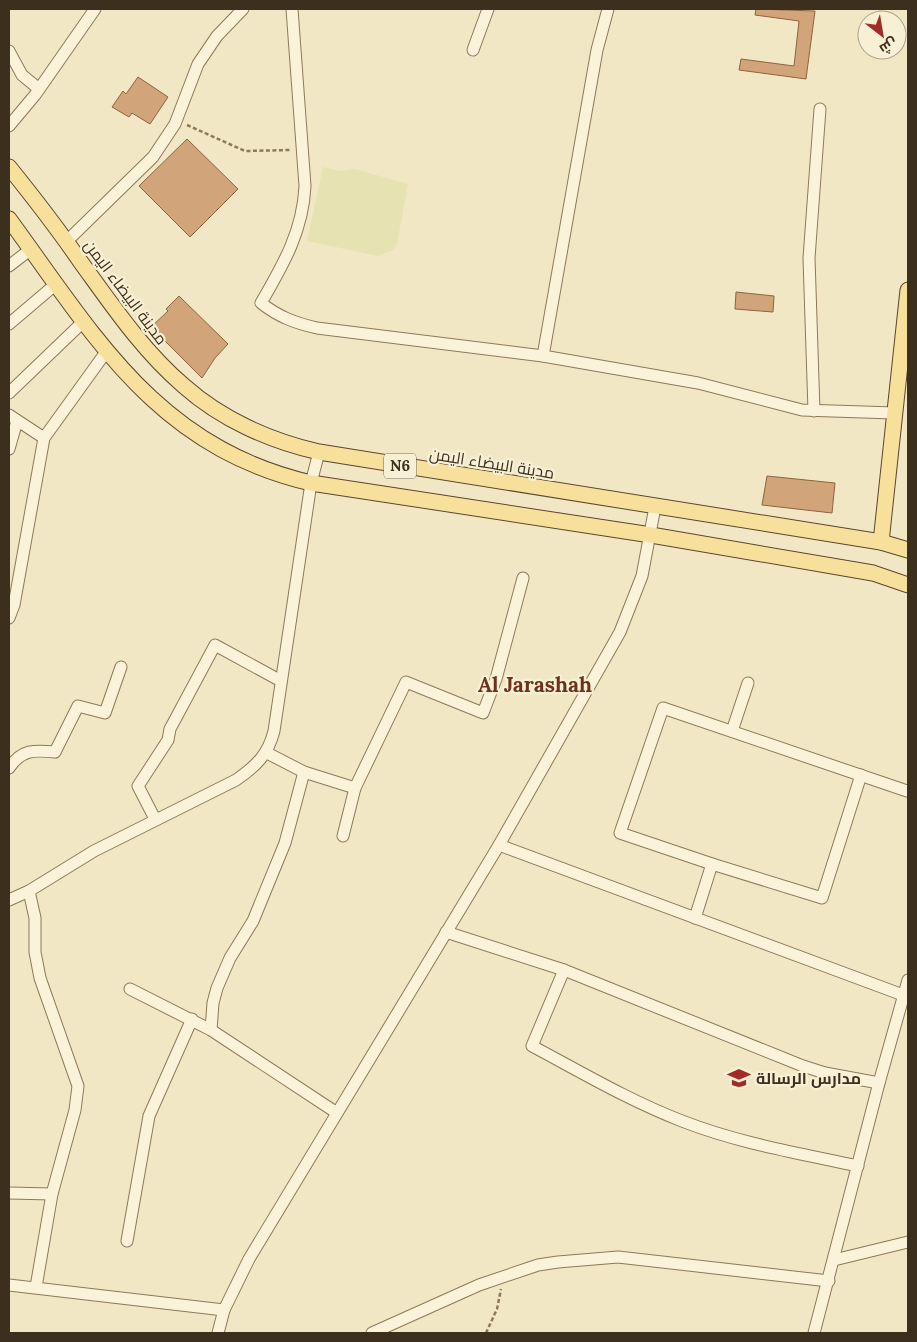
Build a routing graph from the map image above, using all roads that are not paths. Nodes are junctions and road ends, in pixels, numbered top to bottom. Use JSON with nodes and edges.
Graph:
{"nodes":[{"id":1,"x":95,"y":9,"type":"edge"},
{"id":2,"x":243,"y":9,"type":"edge"},
{"id":3,"x":292,"y":9,"type":"edge"},
{"id":4,"x":488,"y":9,"type":"edge"},
{"id":5,"x":608,"y":9,"type":"edge"},
{"id":6,"x":473,"y":50,"type":"dead end"},
{"id":7,"x":9,"y":51,"type":"edge"},
{"id":8,"x":40,"y":89,"type":"junction"},
{"id":9,"x":820,"y":109,"type":"dead end"},
{"id":10,"x":9,"y":126,"type":"edge"},
{"id":11,"x":9,"y":167,"type":"edge"},
{"id":12,"x":9,"y":219,"type":"edge"},
{"id":13,"x":67,"y":241,"type":"junction"},
{"id":14,"x":31,"y":249,"type":"junction"},
{"id":15,"x":9,"y":266,"type":"edge"},
{"id":16,"x":56,"y":284,"type":"junction"},
{"id":17,"x":908,"y":290,"type":"edge"},
{"id":18,"x":84,"y":321,"type":"junction"},
{"id":19,"x":9,"y":324,"type":"edge"},
{"id":20,"x":106,"y":352,"type":"junction"},
{"id":21,"x":543,"y":356,"type":"junction"},
{"id":22,"x":9,"y":393,"type":"edge"},
{"id":23,"x":814,"y":411,"type":"junction"},
{"id":24,"x":894,"y":413,"type":"junction"},
{"id":25,"x":13,"y":418,"type":"edge"},
{"id":26,"x":44,"y":438,"type":"junction"},
{"id":27,"x":9,"y":449,"type":"edge"},
{"id":28,"x":319,"y":452,"type":"junction"},
{"id":29,"x":312,"y":483,"type":"junction"},
{"id":30,"x":655,"y":506,"type":"junction"},
{"id":31,"x":651,"y":534,"type":"junction"},
{"id":32,"x":881,"y":542,"type":"junction"},
{"id":33,"x":908,"y":550,"type":"edge"},
{"id":34,"x":523,"y":578,"type":"dead end"},
{"id":35,"x":908,"y":586,"type":"edge"},
{"id":36,"x":9,"y":618,"type":"edge"},
{"id":37,"x":121,"y":667,"type":"dead end"},
{"id":38,"x":281,"y":681,"type":"junction"},
{"id":39,"x":748,"y":683,"type":"dead end"},
{"id":40,"x":732,"y":731,"type":"junction"},
{"id":41,"x":266,"y":754,"type":"junction"},
{"id":42,"x":9,"y":768,"type":"edge"},
{"id":43,"x":304,"y":772,"type":"junction"},
{"id":44,"x":861,"y":775,"type":"junction"},
{"id":45,"x":356,"y":788,"type":"junction"},
{"id":46,"x":907,"y":791,"type":"dead end"},
{"id":47,"x":155,"y":819,"type":"junction"},
{"id":48,"x":343,"y":836,"type":"dead end"},
{"id":49,"x":499,"y":845,"type":"junction"},
{"id":50,"x":712,"y":864,"type":"junction"},
{"id":51,"x":29,"y":890,"type":"junction"},
{"id":52,"x":9,"y":900,"type":"edge"},
{"id":53,"x":695,"y":918,"type":"junction"},
{"id":54,"x":446,"y":932,"type":"junction"},
{"id":55,"x":564,"y":970,"type":"junction"},
{"id":56,"x":908,"y":980,"type":"edge"},
{"id":57,"x":130,"y":988,"type":"dead end"},
{"id":58,"x":903,"y":995,"type":"junction"},
{"id":59,"x":192,"y":1020,"type":"junction"},
{"id":60,"x":211,"y":1030,"type":"junction"},
{"id":61,"x":879,"y":1083,"type":"junction"},
{"id":62,"x":337,"y":1113,"type":"junction"},
{"id":63,"x":858,"y":1166,"type":"junction"},
{"id":64,"x":9,"y":1193,"type":"edge"},
{"id":65,"x":52,"y":1194,"type":"junction"},
{"id":66,"x":127,"y":1242,"type":"dead end"},
{"id":67,"x":908,"y":1242,"type":"edge"},
{"id":68,"x":834,"y":1260,"type":"junction"},
{"id":69,"x":829,"y":1281,"type":"junction"},
{"id":70,"x":9,"y":1285,"type":"edge"},
{"id":71,"x":36,"y":1287,"type":"junction"},
{"id":72,"x":224,"y":1310,"type":"junction"},
{"id":73,"x":218,"y":1333,"type":"edge"},
{"id":74,"x":372,"y":1333,"type":"edge"},
{"id":75,"x":814,"y":1333,"type":"edge"}],
"edges":[{"from":1,"to":8,"type":"street"},
{"from":2,"to":13,"type":"street"},
{"from":3,"to":21,"type":"street"},
{"from":4,"to":6,"type":"street"},
{"from":5,"to":21,"type":"street"},
{"from":7,"to":8,"type":"street"},
{"from":8,"to":10,"type":"street"},
{"from":9,"to":23,"type":"street"},
{"from":11,"to":13,"type":"main road","name":"مدينة البيضاء اليمن","number":"N6"},
{"from":12,"to":14,"type":"main road","number":"N6"},
{"from":13,"to":28,"type":"main road","name":"مدينة البيضاء اليمن","number":"N6"},
{"from":14,"to":15,"type":"street"},
{"from":14,"to":16,"type":"main road","number":"N6"},
{"from":16,"to":18,"type":"main road","number":"N6"},
{"from":16,"to":19,"type":"street"},
{"from":17,"to":24,"type":"main road"},
{"from":18,"to":20,"type":"main road","number":"N6"},
{"from":18,"to":22,"type":"street"},
{"from":20,"to":26,"type":"street"},
{"from":20,"to":29,"type":"main road","number":"N6"},
{"from":21,"to":23,"type":"street"},
{"from":23,"to":24,"type":"street"},
{"from":24,"to":32,"type":"main road"},
{"from":25,"to":26,"type":"street"},
{"from":25,"to":27,"type":"street"},
{"from":26,"to":36,"type":"street"},
{"from":28,"to":29,"type":"street"},
{"from":28,"to":30,"type":"main road","name":"مدينة البيضاء اليمن","number":"N6"},
{"from":29,"to":31,"type":"main road","number":"N6"},
{"from":29,"to":38,"type":"street"},
{"from":30,"to":31,"type":"street"},
{"from":30,"to":32,"type":"main road","name":"مدينة البيضاء اليمن","number":"N6"},
{"from":31,"to":35,"type":"main road","number":"N6"},
{"from":31,"to":49,"type":"street"},
{"from":32,"to":33,"type":"main road","name":"مدينة البيضاء اليمن","number":"N6"},
{"from":34,"to":45,"type":"street"},
{"from":37,"to":42,"type":"street"},
{"from":38,"to":41,"type":"street"},
{"from":38,"to":47,"type":"street"},
{"from":39,"to":40,"type":"street"},
{"from":40,"to":44,"type":"street"},
{"from":40,"to":50,"type":"street"},
{"from":41,"to":43,"type":"street"},
{"from":41,"to":47,"type":"street"},
{"from":43,"to":45,"type":"street"},
{"from":43,"to":60,"type":"street"},
{"from":44,"to":46,"type":"street"},
{"from":44,"to":50,"type":"street"},
{"from":45,"to":48,"type":"street"},
{"from":47,"to":51,"type":"street"},
{"from":49,"to":53,"type":"street"},
{"from":49,"to":54,"type":"street"},
{"from":50,"to":53,"type":"street"},
{"from":51,"to":52,"type":"street"},
{"from":51,"to":65,"type":"street"},
{"from":53,"to":58,"type":"street"},
{"from":54,"to":55,"type":"street"},
{"from":54,"to":62,"type":"street"},
{"from":55,"to":61,"type":"street"},
{"from":55,"to":63,"type":"street"},
{"from":56,"to":58,"type":"street"},
{"from":57,"to":59,"type":"street"},
{"from":58,"to":61,"type":"street"},
{"from":59,"to":60,"type":"street"},
{"from":59,"to":66,"type":"street"},
{"from":60,"to":62,"type":"street"},
{"from":61,"to":63,"type":"street"},
{"from":62,"to":72,"type":"street"},
{"from":63,"to":68,"type":"street"},
{"from":64,"to":65,"type":"street"},
{"from":65,"to":71,"type":"street"},
{"from":67,"to":68,"type":"street"},
{"from":68,"to":69,"type":"street"},
{"from":69,"to":74,"type":"street"},
{"from":69,"to":75,"type":"street"},
{"from":70,"to":71,"type":"street"},
{"from":71,"to":72,"type":"street"},
{"from":72,"to":73,"type":"street"}]}
